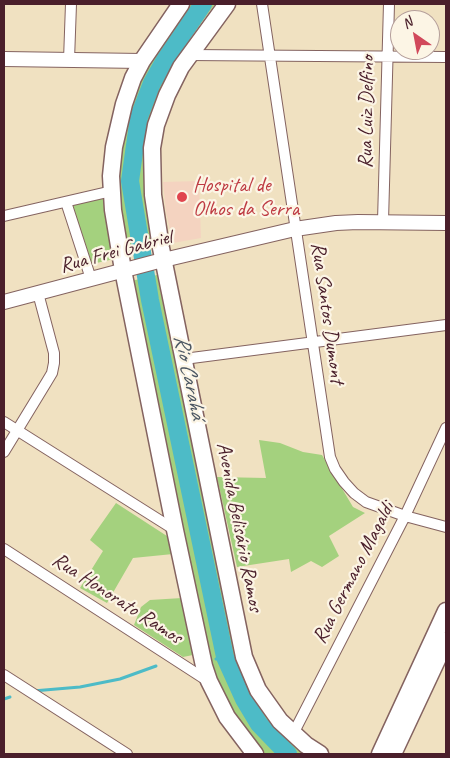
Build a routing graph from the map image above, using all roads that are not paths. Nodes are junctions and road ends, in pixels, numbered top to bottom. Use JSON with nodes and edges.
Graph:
{"nodes":[{"id":1,"x":71,"y":4,"type":"edge"},
{"id":2,"x":181,"y":4,"type":"edge"},
{"id":3,"x":227,"y":4,"type":"edge"},
{"id":4,"x":262,"y":4,"type":"edge"},
{"id":5,"x":389,"y":4,"type":"edge"},
{"id":6,"x":190,"y":55,"type":"junction"},
{"id":7,"x":269,"y":56,"type":"junction"},
{"id":8,"x":388,"y":56,"type":"junction"},
{"id":9,"x":446,"y":57,"type":"edge"},
{"id":10,"x":4,"y":59,"type":"edge"},
{"id":11,"x":69,"y":60,"type":"junction"},
{"id":12,"x":142,"y":61,"type":"junction"},
{"id":13,"x":112,"y":191,"type":"junction"},
{"id":14,"x":66,"y":202,"type":"junction"},
{"id":15,"x":4,"y":216,"type":"edge"},
{"id":16,"x":383,"y":222,"type":"junction"},
{"id":17,"x":446,"y":223,"type":"edge"},
{"id":18,"x":295,"y":229,"type":"junction"},
{"id":19,"x":159,"y":261,"type":"junction"},
{"id":20,"x":127,"y":269,"type":"junction"},
{"id":21,"x":92,"y":279,"type":"junction"},
{"id":22,"x":38,"y":293,"type":"junction"},
{"id":23,"x":4,"y":302,"type":"edge"},
{"id":24,"x":446,"y":325,"type":"edge"},
{"id":25,"x":312,"y":342,"type":"junction"},
{"id":26,"x":184,"y":359,"type":"junction"},
{"id":27,"x":4,"y":422,"type":"edge"},
{"id":28,"x":446,"y":428,"type":"edge"},
{"id":29,"x":18,"y":429,"type":"junction"},
{"id":30,"x":4,"y":452,"type":"edge"},
{"id":31,"x":404,"y":516,"type":"junction"},
{"id":32,"x":446,"y":527,"type":"edge"},
{"id":33,"x":175,"y":530,"type":"junction"},
{"id":34,"x":4,"y":549,"type":"edge"},
{"id":35,"x":446,"y":611,"type":"edge"},
{"id":36,"x":446,"y":641,"type":"edge"},
{"id":37,"x":4,"y":676,"type":"edge"},
{"id":38,"x":209,"y":681,"type":"junction"},
{"id":39,"x":293,"y":734,"type":"junction"},
{"id":40,"x":127,"y":754,"type":"edge"},
{"id":41,"x":255,"y":754,"type":"edge"},
{"id":42,"x":320,"y":754,"type":"edge"},
{"id":43,"x":380,"y":754,"type":"edge"},
{"id":44,"x":394,"y":754,"type":"edge"}],
"edges":[{"from":1,"to":11,"type":"street"},
{"from":2,"to":12,"type":"main road"},
{"from":3,"to":6,"type":"main road","name":"Avenida Belisário Ramos"},
{"from":4,"to":7,"type":"street","name":"Rua Santos Dumont"},
{"from":5,"to":8,"type":"street","name":"Rua Luiz Delfino"},
{"from":6,"to":7,"type":"street"},
{"from":6,"to":19,"type":"main road","name":"Avenida Belisário Ramos"},
{"from":7,"to":8,"type":"street"},
{"from":7,"to":18,"type":"street","name":"Rua Santos Dumont"},
{"from":8,"to":9,"type":"street"},
{"from":8,"to":16,"type":"street","name":"Rua Luiz Delfino"},
{"from":10,"to":11,"type":"main road"},
{"from":11,"to":12,"type":"main road"},
{"from":12,"to":13,"type":"main road"},
{"from":13,"to":14,"type":"street"},
{"from":13,"to":20,"type":"main road"},
{"from":14,"to":15,"type":"street"},
{"from":14,"to":21,"type":"street"},
{"from":16,"to":17,"type":"main road","name":"Rua Frei Gabriel"},
{"from":16,"to":18,"type":"main road","name":"Rua Frei Gabriel"},
{"from":18,"to":19,"type":"main road","name":"Rua Frei Gabriel"},
{"from":18,"to":25,"type":"street","name":"Rua Santos Dumont"},
{"from":19,"to":20,"type":"main road","name":"Rua Frei Gabriel"},
{"from":19,"to":26,"type":"main road","name":"Avenida Belisário Ramos"},
{"from":20,"to":21,"type":"main road","name":"Rua Frei Gabriel"},
{"from":20,"to":33,"type":"main road"},
{"from":21,"to":22,"type":"main road","name":"Rua Frei Gabriel"},
{"from":22,"to":23,"type":"main road","name":"Rua Frei Gabriel"},
{"from":22,"to":29,"type":"street"},
{"from":24,"to":25,"type":"street"},
{"from":25,"to":26,"type":"street"},
{"from":25,"to":31,"type":"street","name":"Rua Santos Dumont"},
{"from":26,"to":39,"type":"main road","name":"Avenida Belisário Ramos"},
{"from":27,"to":29,"type":"street"},
{"from":28,"to":31,"type":"street","name":"Rua Germano Magaldi"},
{"from":29,"to":30,"type":"street"},
{"from":29,"to":33,"type":"street"},
{"from":31,"to":32,"type":"street","name":"Rua Santos Dumont"},
{"from":31,"to":39,"type":"street","name":"Rua Germano Magaldi"},
{"from":33,"to":38,"type":"main road"},
{"from":34,"to":38,"type":"street","name":"Rua Honorato Ramos"},
{"from":35,"to":43,"type":"main road"},
{"from":36,"to":44,"type":"main road"},
{"from":37,"to":40,"type":"street"},
{"from":38,"to":41,"type":"main road"},
{"from":39,"to":42,"type":"main road","name":"Avenida Belisário Ramos"}]}
